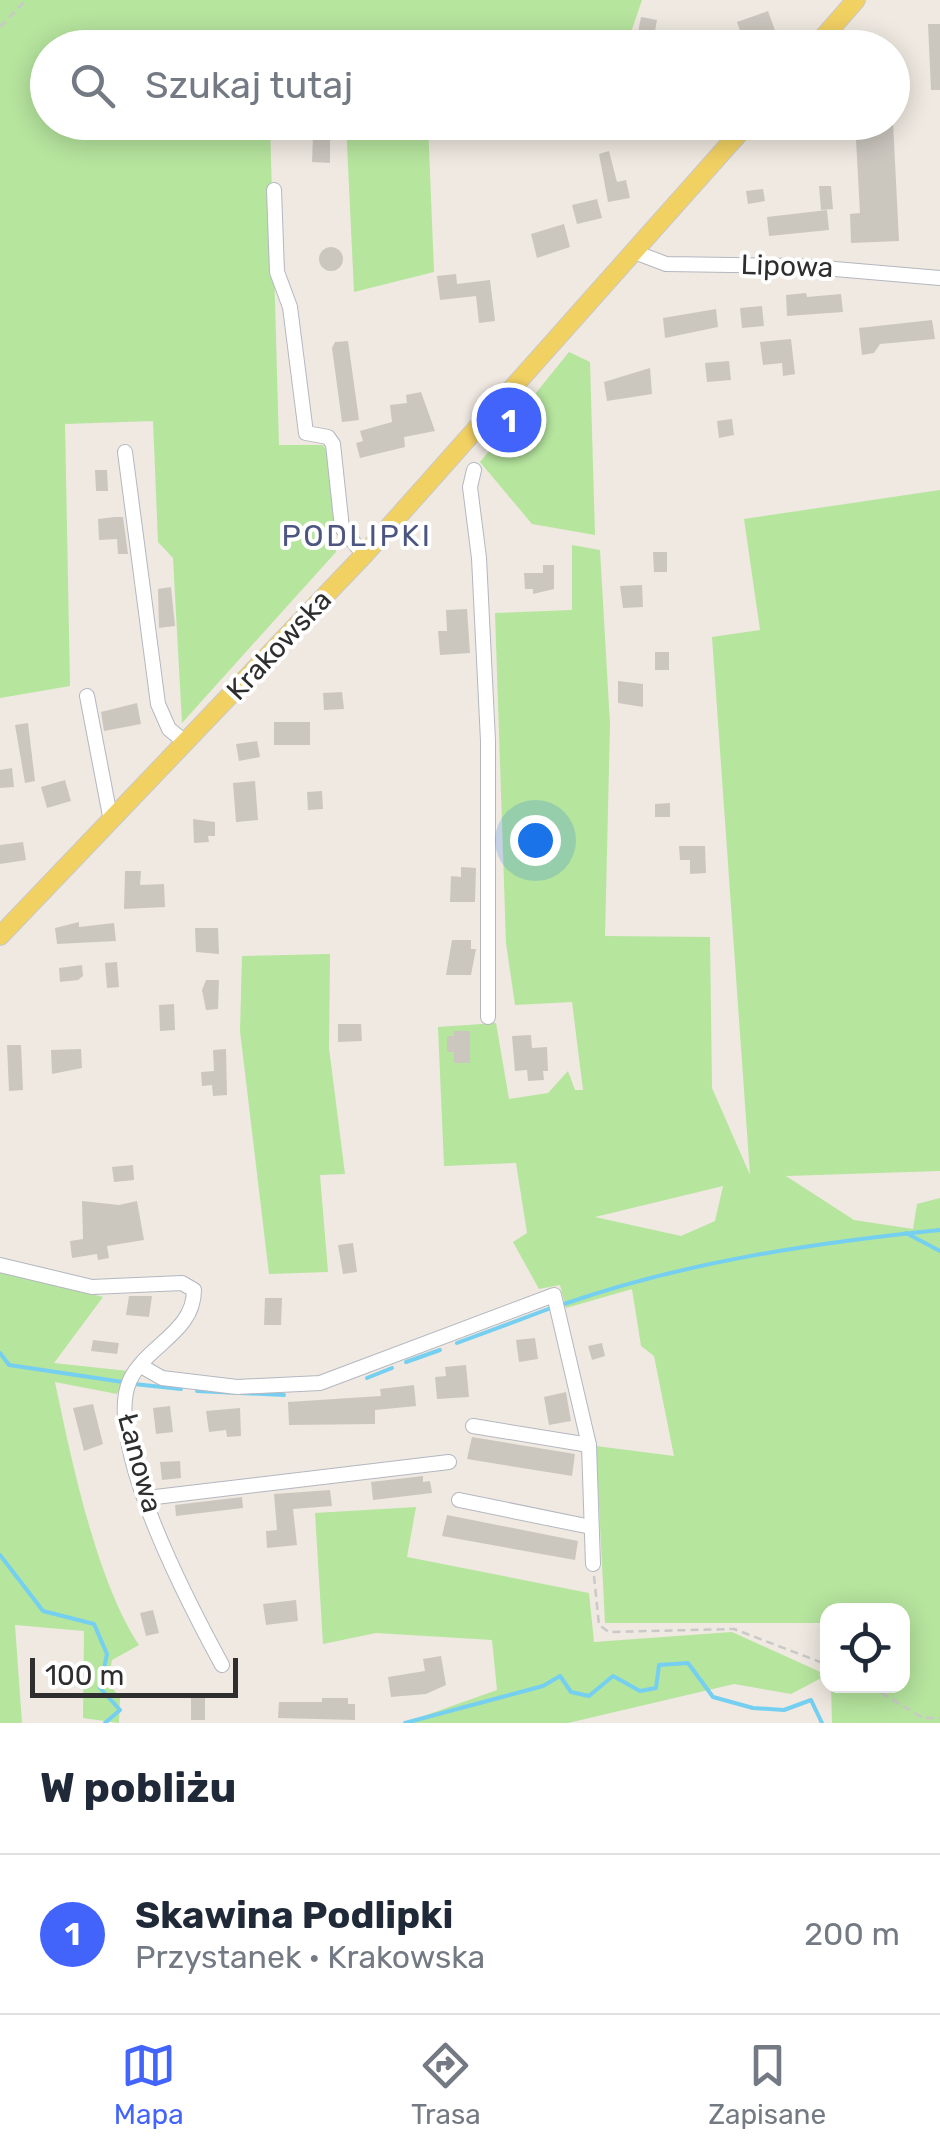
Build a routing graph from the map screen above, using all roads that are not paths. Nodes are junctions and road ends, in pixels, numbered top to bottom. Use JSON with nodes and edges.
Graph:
{"nodes":[{"id":1,"x":856,"y":0,"type":"edge"},
{"id":2,"x":830,"y":30,"type":"edge"},
{"id":3,"x":734,"y":140,"type":"edge"},
{"id":4,"x":274,"y":190,"type":"dead end"},
{"id":5,"x":637,"y":253,"type":"junction"},
{"id":6,"x":940,"y":278,"type":"edge"},
{"id":7,"x":125,"y":452,"type":"dead end"},
{"id":8,"x":474,"y":470,"type":"dead end"},
{"id":9,"x":364,"y":555,"type":"junction"},
{"id":10,"x":87,"y":696,"type":"dead end"},
{"id":11,"x":186,"y":744,"type":"junction"},
{"id":12,"x":111,"y":821,"type":"junction"},
{"id":13,"x":0,"y":936,"type":"edge"},
{"id":14,"x":488,"y":1016,"type":"dead end"},
{"id":15,"x":0,"y":1265,"type":"edge"},
{"id":16,"x":141,"y":1366,"type":"junction"},
{"id":17,"x":473,"y":1426,"type":"dead end"},
{"id":18,"x":589,"y":1445,"type":"junction"},
{"id":19,"x":449,"y":1462,"type":"dead end"},
{"id":20,"x":147,"y":1498,"type":"junction"},
{"id":21,"x":458,"y":1500,"type":"dead end"},
{"id":22,"x":592,"y":1527,"type":"junction"},
{"id":23,"x":593,"y":1564,"type":"road end"},
{"id":24,"x":222,"y":1665,"type":"dead end"}],
"edges":[{"from":1,"to":2,"type":"main road"},
{"from":3,"to":5,"type":"main road","name":"Krakowska"},
{"from":4,"to":9,"type":"street"},
{"from":5,"to":6,"type":"street","name":"Lipowa"},
{"from":5,"to":9,"type":"main road","name":"Krakowska"},
{"from":7,"to":11,"type":"street"},
{"from":8,"to":14,"type":"street"},
{"from":9,"to":11,"type":"main road","name":"Krakowska"},
{"from":10,"to":12,"type":"street"},
{"from":11,"to":12,"type":"main road","name":"Krakowska"},
{"from":12,"to":13,"type":"main road","name":"Krakowska"},
{"from":15,"to":16,"type":"street","name":"Łanowa"},
{"from":16,"to":18,"type":"street"},
{"from":16,"to":20,"type":"street","name":"Łanowa"},
{"from":17,"to":18,"type":"street"},
{"from":18,"to":22,"type":"street"},
{"from":19,"to":20,"type":"street"},
{"from":20,"to":24,"type":"street","name":"Łanowa"},
{"from":21,"to":22,"type":"street"},
{"from":22,"to":23,"type":"street"}]}
